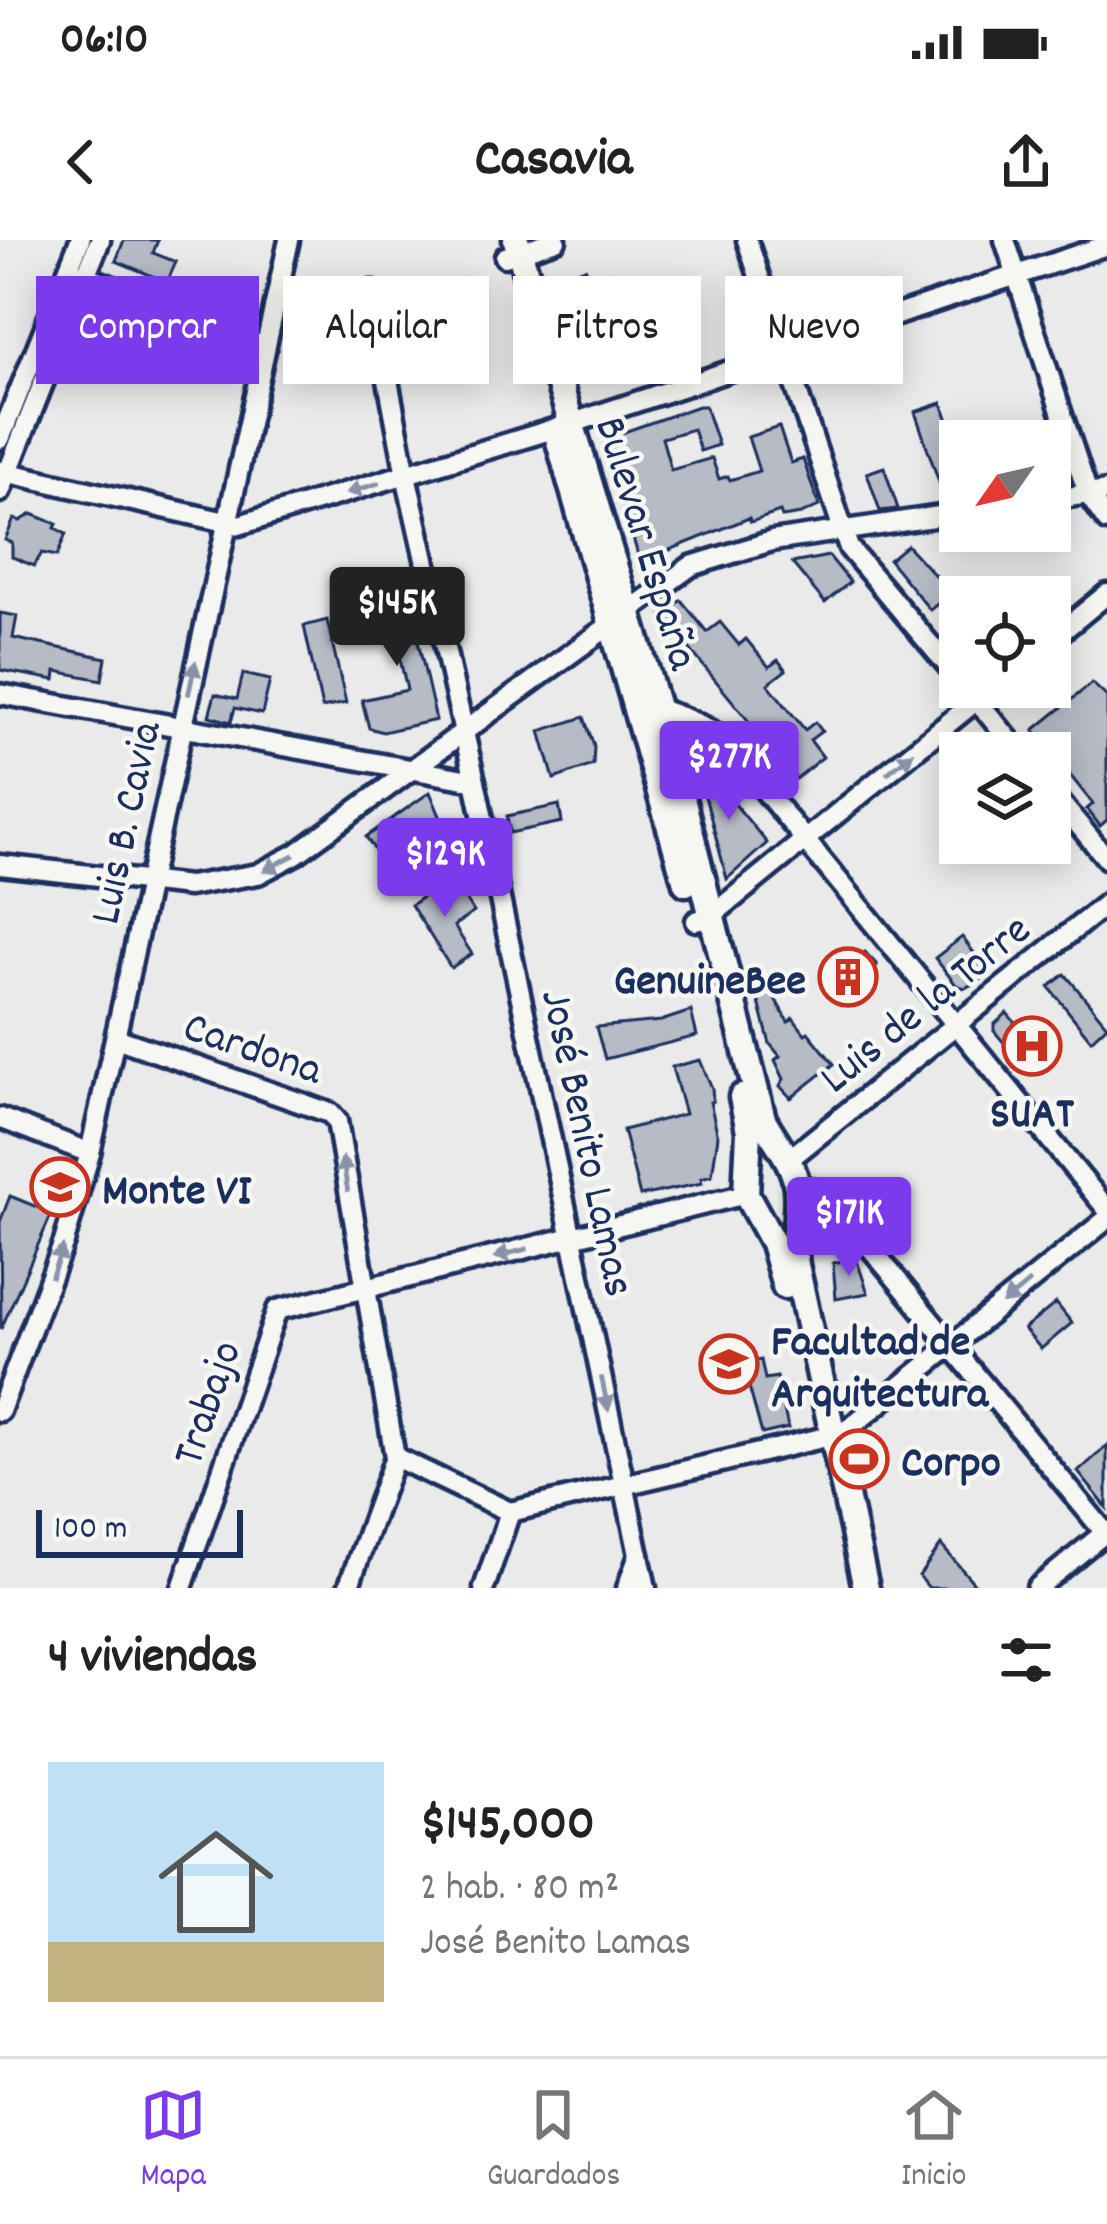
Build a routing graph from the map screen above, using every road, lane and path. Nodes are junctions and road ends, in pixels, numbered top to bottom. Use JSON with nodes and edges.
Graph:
{"nodes":[{"id":1,"x":80,"y":240,"type":"edge"},
{"id":2,"x":100,"y":240,"type":"edge"},
{"id":3,"x":289,"y":240,"type":"edge"},
{"id":4,"x":556,"y":240,"type":"edge"},
{"id":5,"x":747,"y":240,"type":"edge"},
{"id":6,"x":1005,"y":240,"type":"edge"},
{"id":7,"x":1107,"y":245,"type":"edge"},
{"id":8,"x":511,"y":247,"type":"edge"},
{"id":9,"x":77,"y":273,"type":"junction"},
{"id":10,"x":1017,"y":274,"type":"junction"},
{"id":11,"x":759,"y":276,"type":"edge"},
{"id":12,"x":903,"y":312,"type":"edge"},
{"id":13,"x":264,"y":347,"type":"junction"},
{"id":14,"x":725,"y":372,"type":"edge"},
{"id":15,"x":389,"y":384,"type":"edge"},
{"id":16,"x":796,"y":384,"type":"edge"},
{"id":17,"x":562,"y":426,"type":"junction"},
{"id":18,"x":0,"y":439,"type":"edge"},
{"id":19,"x":406,"y":475,"type":"junction"},
{"id":20,"x":3,"y":479,"type":"edge"},
{"id":21,"x":1097,"y":493,"type":"edge"},
{"id":22,"x":939,"y":516,"type":"edge"},
{"id":23,"x":1107,"y":521,"type":"edge"},
{"id":24,"x":224,"y":524,"type":"junction"},
{"id":25,"x":844,"y":531,"type":"junction"},
{"id":26,"x":1107,"y":594,"type":"edge"},
{"id":27,"x":620,"y":615,"type":"junction"},
{"id":28,"x":1071,"y":623,"type":"edge"},
{"id":29,"x":939,"y":656,"type":"edge"},
{"id":30,"x":0,"y":694,"type":"edge"},
{"id":31,"x":656,"y":708,"type":"junction"},
{"id":32,"x":947,"y":708,"type":"edge"},
{"id":33,"x":983,"y":708,"type":"edge"},
{"id":34,"x":182,"y":725,"type":"junction"},
{"id":35,"x":464,"y":731,"type":"junction"},
{"id":36,"x":1003,"y":732,"type":"edge"},
{"id":37,"x":658,"y":743,"type":"junction"},
{"id":38,"x":409,"y":772,"type":"junction"},
{"id":39,"x":752,"y":775,"type":"junction"},
{"id":40,"x":475,"y":781,"type":"junction"},
{"id":41,"x":1071,"y":815,"type":"edge"},
{"id":42,"x":805,"y":841,"type":"junction"},
{"id":43,"x":1107,"y":859,"type":"edge"},
{"id":44,"x":0,"y":866,"type":"edge"},
{"id":45,"x":150,"y":882,"type":"junction"},
{"id":46,"x":1107,"y":903,"type":"edge"},
{"id":47,"x":704,"y":918,"type":"junction"},
{"id":48,"x":956,"y":1024,"type":"junction"},
{"id":49,"x":116,"y":1038,"type":"junction"},
{"id":50,"x":0,"y":1118,"type":"edge"},
{"id":51,"x":90,"y":1154,"type":"junction"},
{"id":52,"x":748,"y":1155,"type":"junction"},
{"id":53,"x":788,"y":1163,"type":"junction"},
{"id":54,"x":746,"y":1194,"type":"junction"},
{"id":55,"x":1107,"y":1209,"type":"edge"},
{"id":56,"x":795,"y":1216,"type":"junction"},
{"id":57,"x":1107,"y":1219,"type":"edge"},
{"id":58,"x":764,"y":1226,"type":"junction"},
{"id":59,"x":573,"y":1238,"type":"junction"},
{"id":60,"x":364,"y":1289,"type":"junction"},
{"id":61,"x":952,"y":1345,"type":"junction"},
{"id":62,"x":0,"y":1411,"type":"edge"},
{"id":63,"x":825,"y":1438,"type":"junction"},
{"id":64,"x":395,"y":1457,"type":"junction"},
{"id":65,"x":624,"y":1484,"type":"junction"},
{"id":66,"x":510,"y":1512,"type":"junction"},
{"id":67,"x":1106,"y":1533,"type":"edge"},
{"id":68,"x":639,"y":1555,"type":"junction"},
{"id":69,"x":864,"y":1585,"type":"edge"},
{"id":70,"x":182,"y":1588,"type":"edge"},
{"id":71,"x":348,"y":1588,"type":"edge"},
{"id":72,"x":484,"y":1588,"type":"edge"},
{"id":73,"x":627,"y":1588,"type":"edge"},
{"id":74,"x":646,"y":1588,"type":"edge"},
{"id":75,"x":1037,"y":1588,"type":"edge"}],
"edges":[{"from":1,"to":9,"type":"street"},
{"from":2,"to":9,"type":"street"},
{"from":3,"to":13,"type":"street","name":"Luis B. Cavia"},
{"from":4,"to":8,"type":"street"},
{"from":5,"to":11,"type":"street"},
{"from":6,"to":10,"type":"street"},
{"from":7,"to":10,"type":"street"},
{"from":8,"to":17,"type":"main road","name":"Bulevar España"},
{"from":9,"to":13,"type":"street"},
{"from":9,"to":18,"type":"street"},
{"from":9,"to":20,"type":"street"},
{"from":10,"to":12,"type":"street"},
{"from":10,"to":21,"type":"street"},
{"from":13,"to":24,"type":"street","name":"Luis B. Cavia"},
{"from":14,"to":17,"type":"street"},
{"from":15,"to":19,"type":"street","name":"José Benito Lamas"},
{"from":16,"to":25,"type":"street"},
{"from":17,"to":19,"type":"street"},
{"from":17,"to":27,"type":"main road","name":"Bulevar España"},
{"from":19,"to":24,"type":"street","one_way":true},
{"from":19,"to":35,"type":"street","name":"José Benito Lamas"},
{"from":20,"to":24,"type":"street"},
{"from":21,"to":23,"type":"street"},
{"from":22,"to":25,"type":"street"},
{"from":34,"to":24,"type":"street","name":"Luis B. Cavia","one_way":true},
{"from":25,"to":27,"type":"street"},
{"from":25,"to":29,"type":"street"},
{"from":26,"to":28,"type":"street"},
{"from":27,"to":31,"type":"main road","name":"Bulevar España"},
{"from":27,"to":35,"type":"street"},
{"from":27,"to":37,"type":"main road","name":"Bulevar España"},
{"from":30,"to":34,"type":"street"},
{"from":31,"to":37,"type":"main road","name":"Bulevar España"},
{"from":31,"to":39,"type":"street"},
{"from":42,"to":32,"type":"street","one_way":true},
{"from":33,"to":36,"type":"street"},
{"from":34,"to":38,"type":"street"},
{"from":34,"to":45,"type":"street","name":"Luis B. Cavia"},
{"from":35,"to":38,"type":"street"},
{"from":35,"to":40,"type":"street","name":"José Benito Lamas"},
{"from":37,"to":39,"type":"street"},
{"from":37,"to":47,"type":"main road","name":"Bulevar España"},
{"from":38,"to":40,"type":"street"},
{"from":38,"to":45,"type":"street","one_way":true},
{"from":39,"to":42,"type":"street"},
{"from":40,"to":59,"type":"street","name":"José Benito Lamas"},
{"from":41,"to":43,"type":"street"},
{"from":42,"to":47,"type":"street"},
{"from":42,"to":48,"type":"street"},
{"from":44,"to":45,"type":"street"},
{"from":45,"to":49,"type":"street","name":"Luis B. Cavia"},
{"from":46,"to":48,"type":"street","name":"Luis de la Torre"},
{"from":47,"to":52,"type":"main road","name":"Bulevar España"},
{"from":47,"to":53,"type":"main road","name":"Bulevar España"},
{"from":48,"to":53,"type":"street","name":"Luis de la Torre"},
{"from":48,"to":55,"type":"street"},
{"from":49,"to":51,"type":"street","name":"Luis B. Cavia"},
{"from":60,"to":49,"type":"street","name":"Cardona","one_way":true},
{"from":50,"to":51,"type":"street"},
{"from":62,"to":51,"type":"street","name":"Luis B. Cavia","one_way":true},
{"from":52,"to":53,"type":"main road"},
{"from":52,"to":54,"type":"main road","name":"Bulevar España"},
{"from":53,"to":56,"type":"main road","name":"Bulevar España"},
{"from":53,"to":61,"type":"street"},
{"from":54,"to":58,"type":"main road","name":"Bulevar España"},
{"from":54,"to":59,"type":"street"},
{"from":56,"to":58,"type":"main road"},
{"from":56,"to":63,"type":"main road","name":"Bulevar España"},
{"from":57,"to":61,"type":"street","one_way":true},
{"from":58,"to":63,"type":"main road","name":"Bulevar España"},
{"from":59,"to":60,"type":"street","one_way":true},
{"from":59,"to":65,"type":"street","name":"José Benito Lamas","one_way":true},
{"from":60,"to":64,"type":"street"},
{"from":60,"to":70,"type":"street","name":"Trabajo"},
{"from":61,"to":63,"type":"street"},
{"from":61,"to":67,"type":"street"},
{"from":63,"to":65,"type":"street"},
{"from":63,"to":69,"type":"main road","name":"Bulevar España"},
{"from":64,"to":66,"type":"street"},
{"from":64,"to":71,"type":"street"},
{"from":65,"to":66,"type":"street"},
{"from":65,"to":68,"type":"street","name":"José Benito Lamas"},
{"from":66,"to":72,"type":"street"},
{"from":67,"to":75,"type":"street"},
{"from":68,"to":73,"type":"street"},
{"from":68,"to":74,"type":"street","name":"José Benito Lamas"}]}
